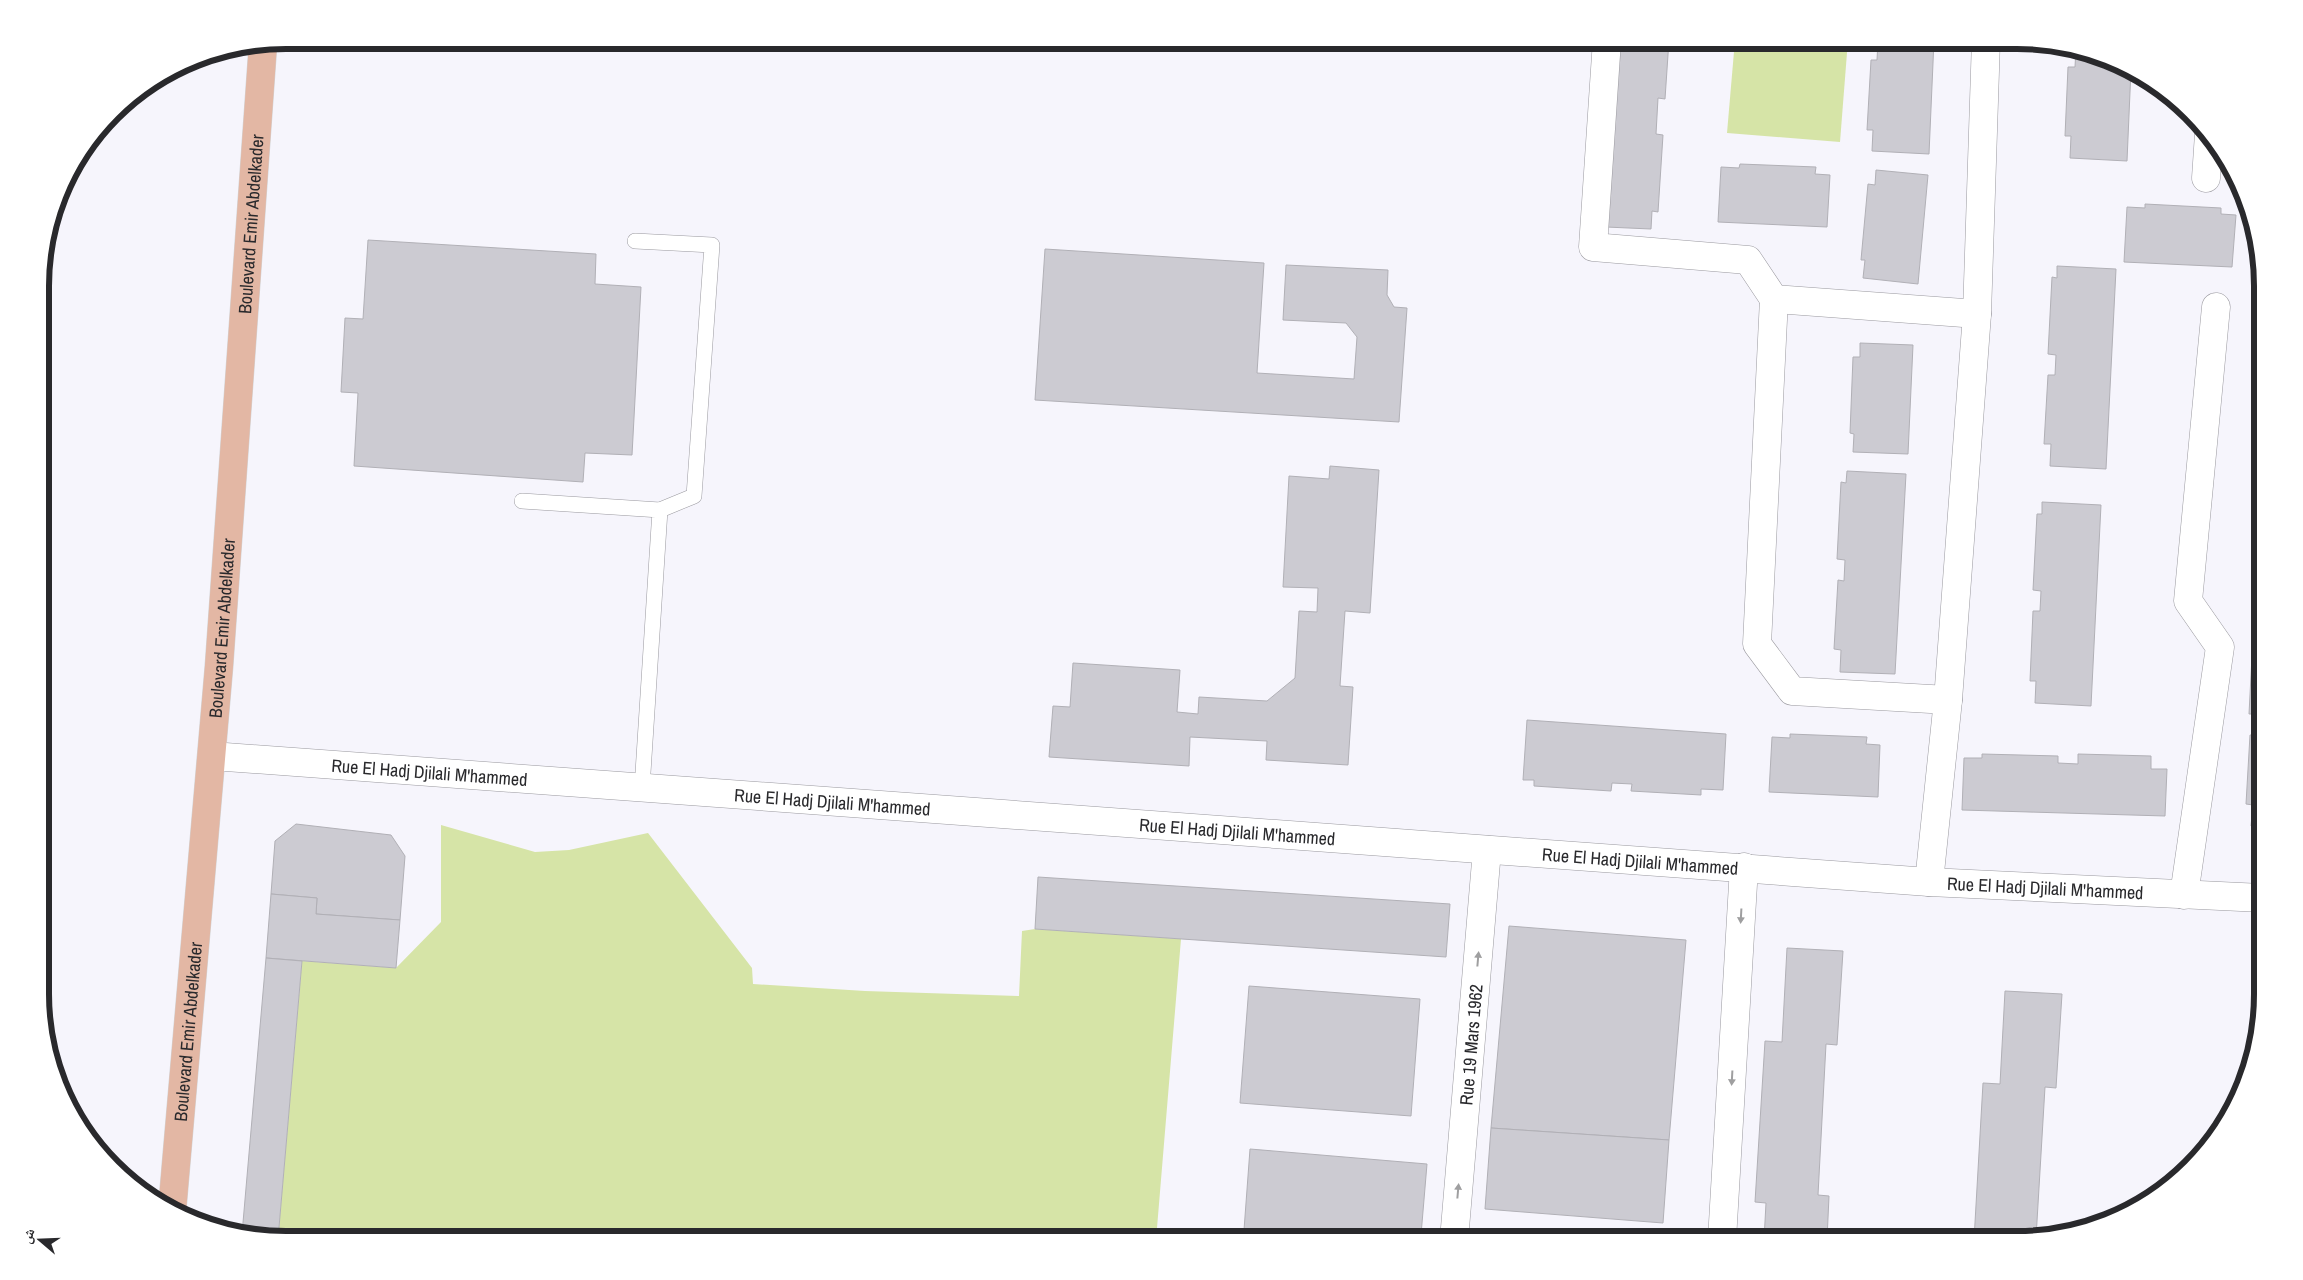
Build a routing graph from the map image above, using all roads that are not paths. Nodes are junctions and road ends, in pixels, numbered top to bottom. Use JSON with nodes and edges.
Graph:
{"nodes":[{"id":1,"x":1606,"y":49,"type":"edge"},
{"id":2,"x":1986,"y":49,"type":"edge"},
{"id":3,"x":263,"y":50,"type":"edge"},
{"id":4,"x":2208,"y":146,"type":"edge"},
{"id":5,"x":2206,"y":178,"type":"dead end"},
{"id":6,"x":635,"y":241,"type":"dead end"},
{"id":7,"x":1774,"y":299,"type":"junction"},
{"id":8,"x":2216,"y":307,"type":"dead end"},
{"id":9,"x":1977,"y":314,"type":"junction"},
{"id":10,"x":522,"y":501,"type":"dead end"},
{"id":11,"x":660,"y":510,"type":"junction"},
{"id":12,"x":1948,"y":700,"type":"junction"},
{"id":13,"x":212,"y":756,"type":"junction"},
{"id":14,"x":642,"y":788,"type":"junction"},
{"id":15,"x":1487,"y":850,"type":"junction"},
{"id":16,"x":1744,"y":867,"type":"junction"},
{"id":17,"x":1929,"y":882,"type":"junction"},
{"id":18,"x":2184,"y":895,"type":"junction"},
{"id":19,"x":2254,"y":898,"type":"edge"},
{"id":20,"x":173,"y":1203,"type":"edge"},
{"id":21,"x":1455,"y":1231,"type":"edge"},
{"id":22,"x":1723,"y":1231,"type":"edge"}],
"edges":[{"from":1,"to":7,"type":"street"},
{"from":2,"to":9,"type":"street"},
{"from":3,"to":13,"type":"main road","name":"Boulevard Emir Abdelkader"},
{"from":4,"to":5,"type":"street"},
{"from":6,"to":11,"type":"lane"},
{"from":7,"to":9,"type":"street"},
{"from":7,"to":12,"type":"street"},
{"from":8,"to":18,"type":"street"},
{"from":9,"to":12,"type":"street"},
{"from":10,"to":11,"type":"lane"},
{"from":11,"to":14,"type":"lane"},
{"from":12,"to":17,"type":"street"},
{"from":13,"to":14,"type":"street","name":"Rue El Hadj Djilali M'hammed"},
{"from":13,"to":20,"type":"main road","name":"Boulevard Emir Abdelkader"},
{"from":14,"to":15,"type":"street","name":"Rue El Hadj Djilali M'hammed"},
{"from":15,"to":16,"type":"street","name":"Rue El Hadj Djilali M'hammed"},
{"from":21,"to":15,"type":"street","name":"Rue 19 Mars 1962","one_way":true},
{"from":16,"to":17,"type":"street","name":"Rue El Hadj Djilali M'hammed"},
{"from":16,"to":22,"type":"street","one_way":true},
{"from":17,"to":18,"type":"street","name":"Rue El Hadj Djilali M'hammed"},
{"from":18,"to":19,"type":"street","name":"Rue El Hadj Djilali M'hammed"}]}
